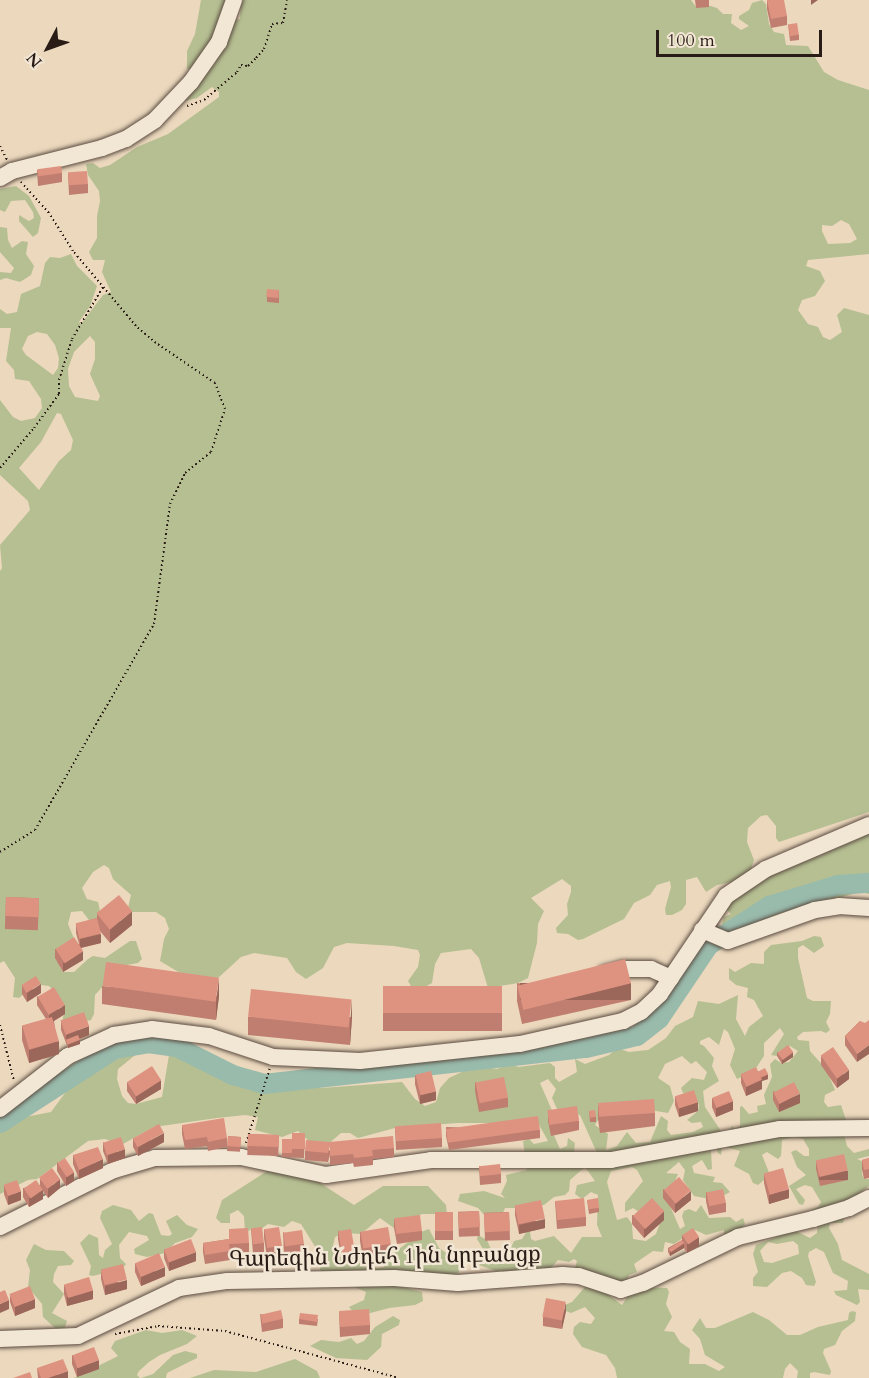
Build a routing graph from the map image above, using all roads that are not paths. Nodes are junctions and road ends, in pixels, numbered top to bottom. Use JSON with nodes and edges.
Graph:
{"nodes":[{"id":1,"x":234,"y":0,"type":"edge"},
{"id":2,"x":6,"y":175,"type":"edge"},
{"id":3,"x":869,"y":825,"type":"edge"},
{"id":4,"x":869,"y":908,"type":"edge"},
{"id":5,"x":702,"y":930,"type":"junction"},
{"id":6,"x":590,"y":977,"type":"edge"},
{"id":7,"x":671,"y":978,"type":"junction"},
{"id":8,"x":0,"y":1109,"type":"edge"},
{"id":9,"x":869,"y":1128,"type":"edge"},
{"id":10,"x":869,"y":1198,"type":"edge"},
{"id":11,"x":0,"y":1227,"type":"edge"},
{"id":12,"x":0,"y":1339,"type":"edge"}],
"edges":[{"from":1,"to":2,"type":"street"},
{"from":3,"to":5,"type":"street"},
{"from":4,"to":5,"type":"street"},
{"from":5,"to":7,"type":"street"},
{"from":6,"to":7,"type":"street"},
{"from":7,"to":8,"type":"street"},
{"from":9,"to":11,"type":"street"},
{"from":10,"to":12,"type":"street","name":"Գարեգին Նժդեհ 1ին նրբանցք"}]}
